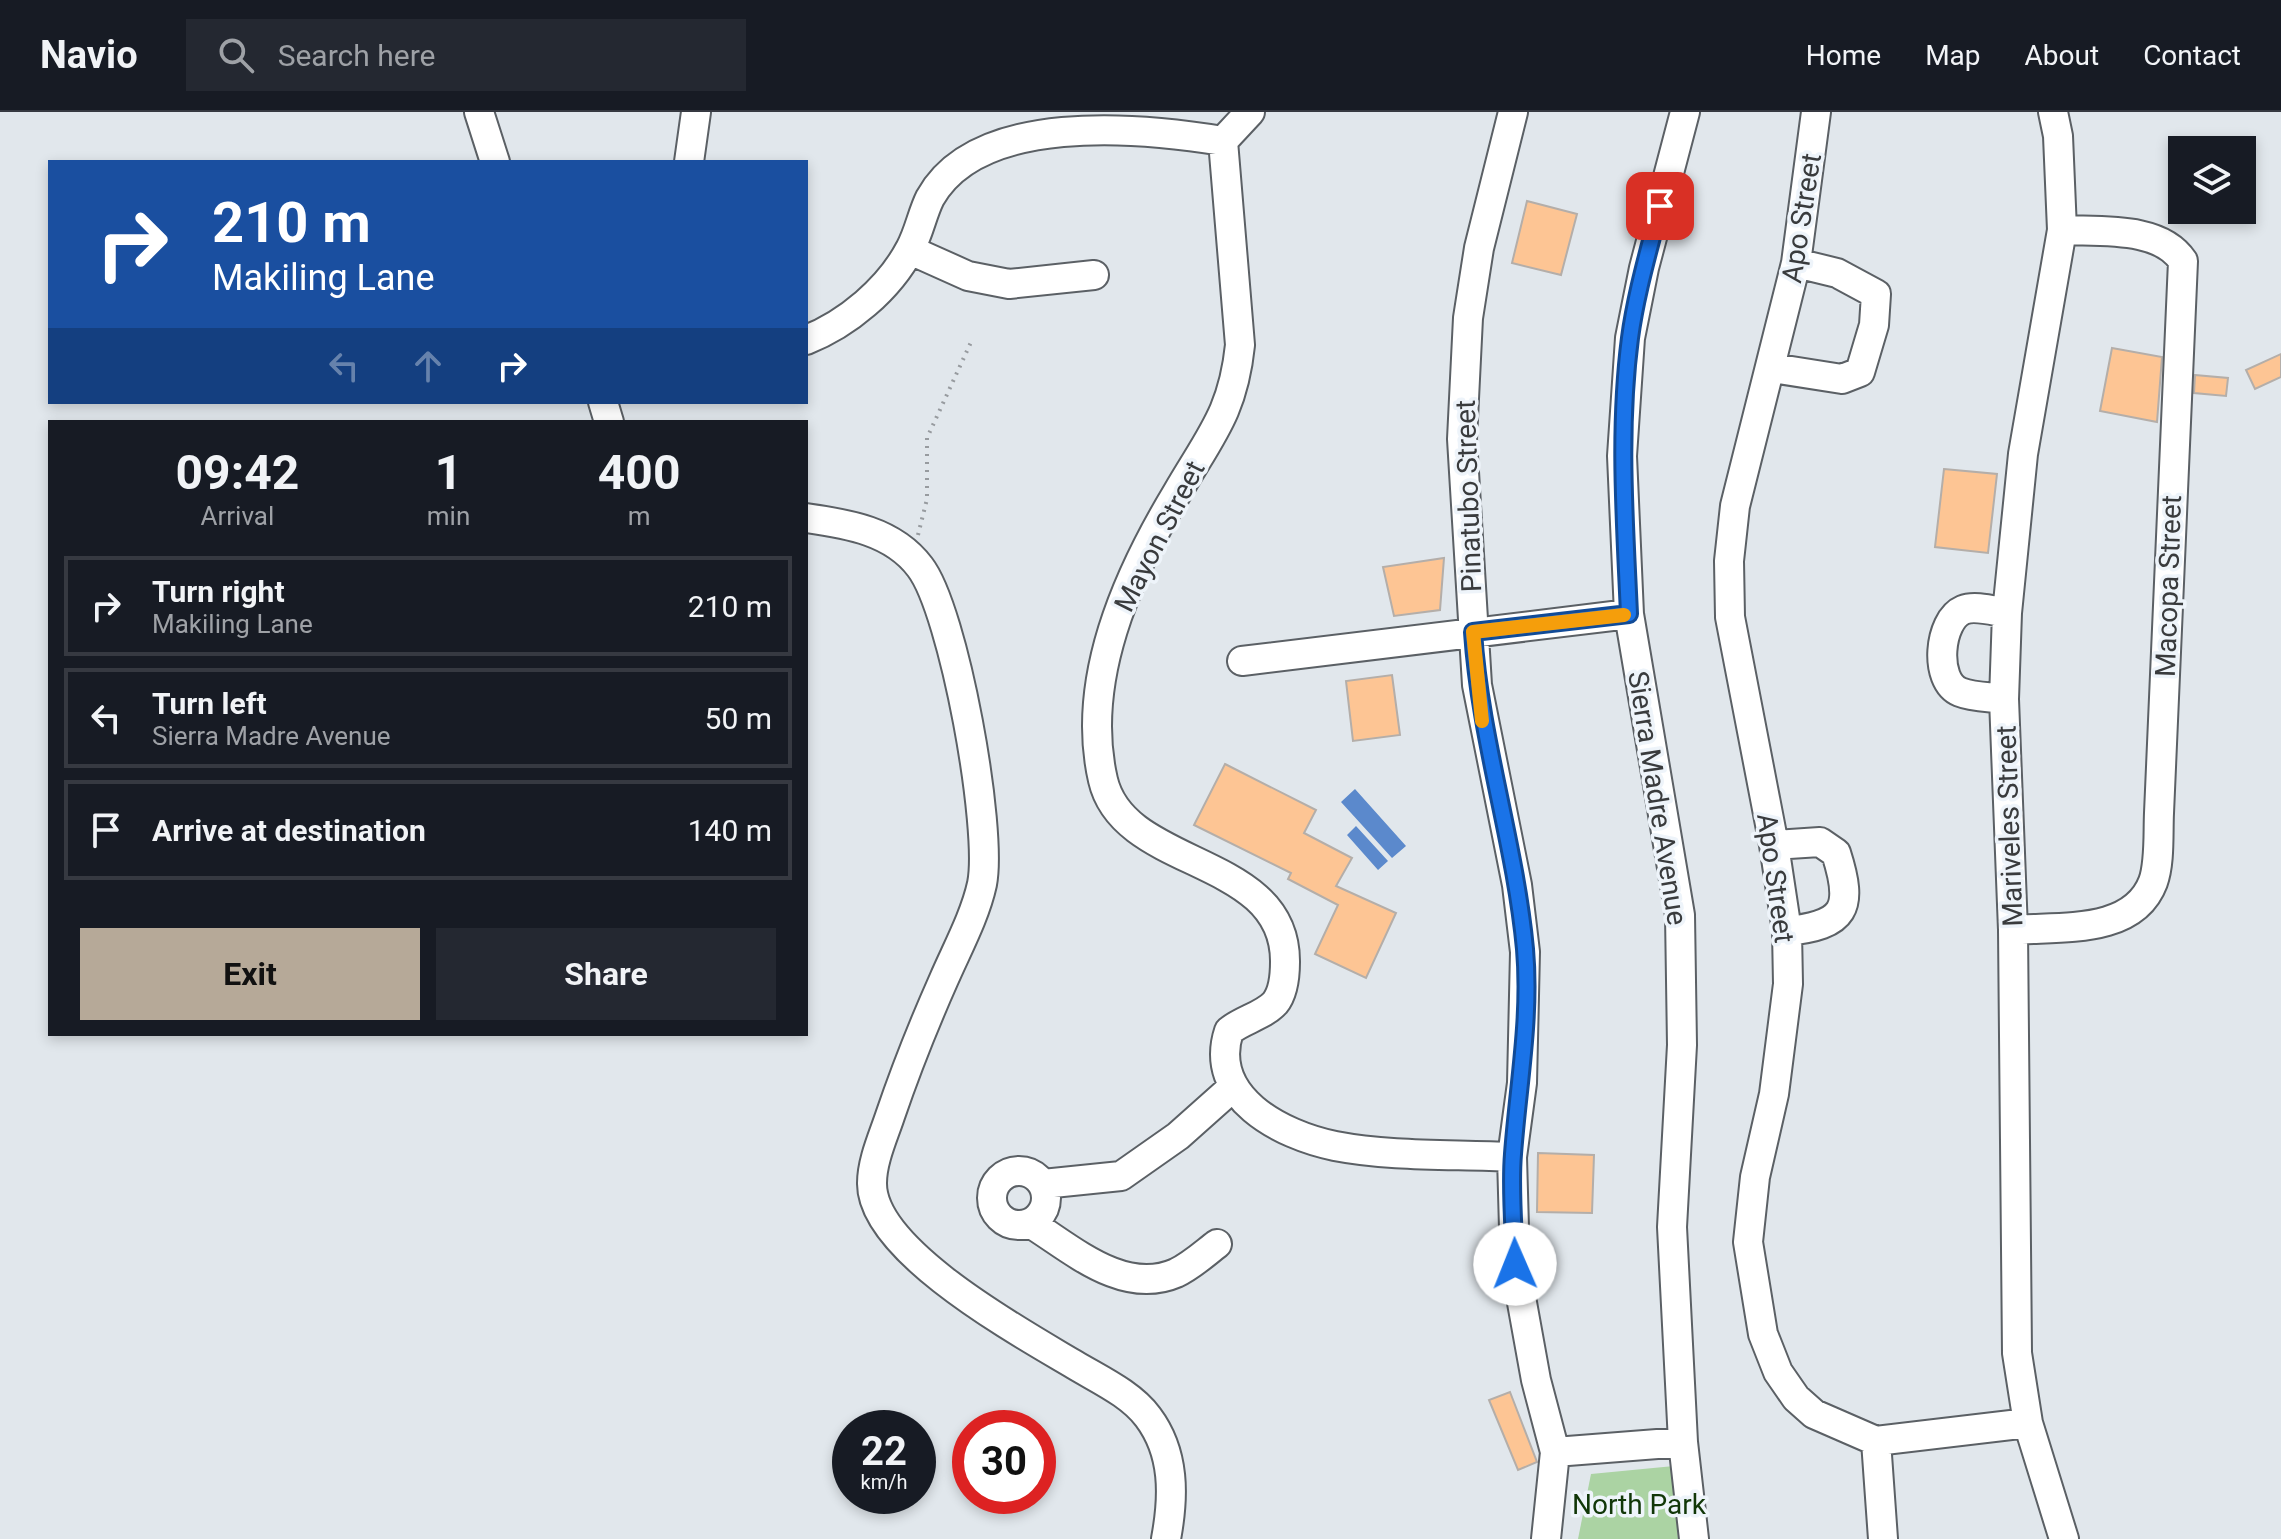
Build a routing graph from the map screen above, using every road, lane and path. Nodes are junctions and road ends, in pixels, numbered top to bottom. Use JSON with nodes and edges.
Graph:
{"nodes":[{"id":1,"x":479,"y":112,"type":"edge"},
{"id":2,"x":696,"y":112,"type":"edge"},
{"id":3,"x":1250,"y":112,"type":"edge"},
{"id":4,"x":1513,"y":112,"type":"edge"},
{"id":5,"x":1685,"y":112,"type":"edge"},
{"id":6,"x":1816,"y":112,"type":"edge"},
{"id":7,"x":2053,"y":112,"type":"edge"},
{"id":8,"x":1223,"y":141,"type":"junction"},
{"id":9,"x":494,"y":160,"type":"edge"},
{"id":10,"x":689,"y":160,"type":"edge"},
{"id":11,"x":2062,"y":230,"type":"junction"},
{"id":12,"x":910,"y":250,"type":"junction"},
{"id":13,"x":1796,"y":263,"type":"junction"},
{"id":14,"x":1094,"y":275,"type":"dead end"},
{"id":15,"x":808,"y":339,"type":"edge"},
{"id":16,"x":972,"y":340,"type":"dead end"},
{"id":17,"x":1772,"y":368,"type":"junction"},
{"id":18,"x":808,"y":518,"type":"edge"},
{"id":19,"x":907,"y":554,"type":"junction"},
{"id":20,"x":2007,"y":613,"type":"junction"},
{"id":21,"x":1629,"y":614,"type":"junction"},
{"id":22,"x":1473,"y":632,"type":"junction"},
{"id":23,"x":1242,"y":661,"type":"dead end"},
{"id":24,"x":2004,"y":699,"type":"junction"},
{"id":25,"x":1774,"y":845,"type":"junction"},
{"id":26,"x":2013,"y":930,"type":"junction"},
{"id":27,"x":1787,"y":931,"type":"junction"},
{"id":28,"x":1233,"y":1087,"type":"junction"},
{"id":29,"x":1512,"y":1157,"type":"junction"},
{"id":30,"x":1043,"y":1184,"type":"junction"},
{"id":31,"x":1030,"y":1223,"type":"junction"},
{"id":32,"x":1217,"y":1244,"type":"dead end"},
{"id":33,"x":2028,"y":1423,"type":"junction"},
{"id":34,"x":1876,"y":1441,"type":"junction"},
{"id":35,"x":1683,"y":1442,"type":"junction"},
{"id":36,"x":1555,"y":1452,"type":"junction"},
{"id":37,"x":1166,"y":1539,"type":"edge"},
{"id":38,"x":1546,"y":1539,"type":"edge"},
{"id":39,"x":1694,"y":1539,"type":"edge"},
{"id":40,"x":1883,"y":1539,"type":"edge"},
{"id":41,"x":2064,"y":1539,"type":"edge"}],
"edges":[{"from":1,"to":9,"type":"street"},
{"from":2,"to":10,"type":"street"},
{"from":3,"to":8,"type":"street"},
{"from":4,"to":22,"type":"street","name":"Pinatubo Street"},
{"from":5,"to":21,"type":"street","name":"Sierra Madre Avenue"},
{"from":6,"to":13,"type":"street","name":"Apo Street"},
{"from":7,"to":11,"type":"street","name":"Mariveles Street"},
{"from":8,"to":12,"type":"street"},
{"from":8,"to":28,"type":"street","name":"Mayon Street"},
{"from":11,"to":20,"type":"street","name":"Mariveles Street"},
{"from":11,"to":26,"type":"street","name":"Macopa Street"},
{"from":12,"to":14,"type":"street"},
{"from":12,"to":15,"type":"street"},
{"from":13,"to":17,"type":"street","name":"Apo Street"},
{"from":13,"to":17,"type":"street"},
{"from":16,"to":19,"type":"path"},
{"from":17,"to":25,"type":"street","name":"Apo Street"},
{"from":18,"to":19,"type":"street"},
{"from":19,"to":37,"type":"street"},
{"from":20,"to":24,"type":"street","name":"Mariveles Street"},
{"from":20,"to":24,"type":"street"},
{"from":21,"to":22,"type":"street"},
{"from":21,"to":35,"type":"street","name":"Sierra Madre Avenue"},
{"from":22,"to":23,"type":"street"},
{"from":22,"to":29,"type":"street","name":"Pinatubo Street"},
{"from":24,"to":26,"type":"street","name":"Mariveles Street"},
{"from":25,"to":27,"type":"street","name":"Apo Street"},
{"from":25,"to":27,"type":"street"},
{"from":26,"to":33,"type":"street","name":"Mariveles Street"},
{"from":27,"to":34,"type":"street","name":"Apo Street"},
{"from":28,"to":29,"type":"street"},
{"from":28,"to":30,"type":"street"},
{"from":29,"to":36,"type":"street","name":"Pinatubo Street"},
{"from":30,"to":31,"type":"street"},
{"from":30,"to":31,"type":"street"},
{"from":31,"to":32,"type":"street"},
{"from":33,"to":34,"type":"street","name":"Apo Street"},
{"from":33,"to":41,"type":"street","name":"Mariveles Street"},
{"from":34,"to":40,"type":"street"},
{"from":35,"to":36,"type":"street"},
{"from":35,"to":39,"type":"street","name":"Sierra Madre Avenue"},
{"from":36,"to":38,"type":"street"}]}
